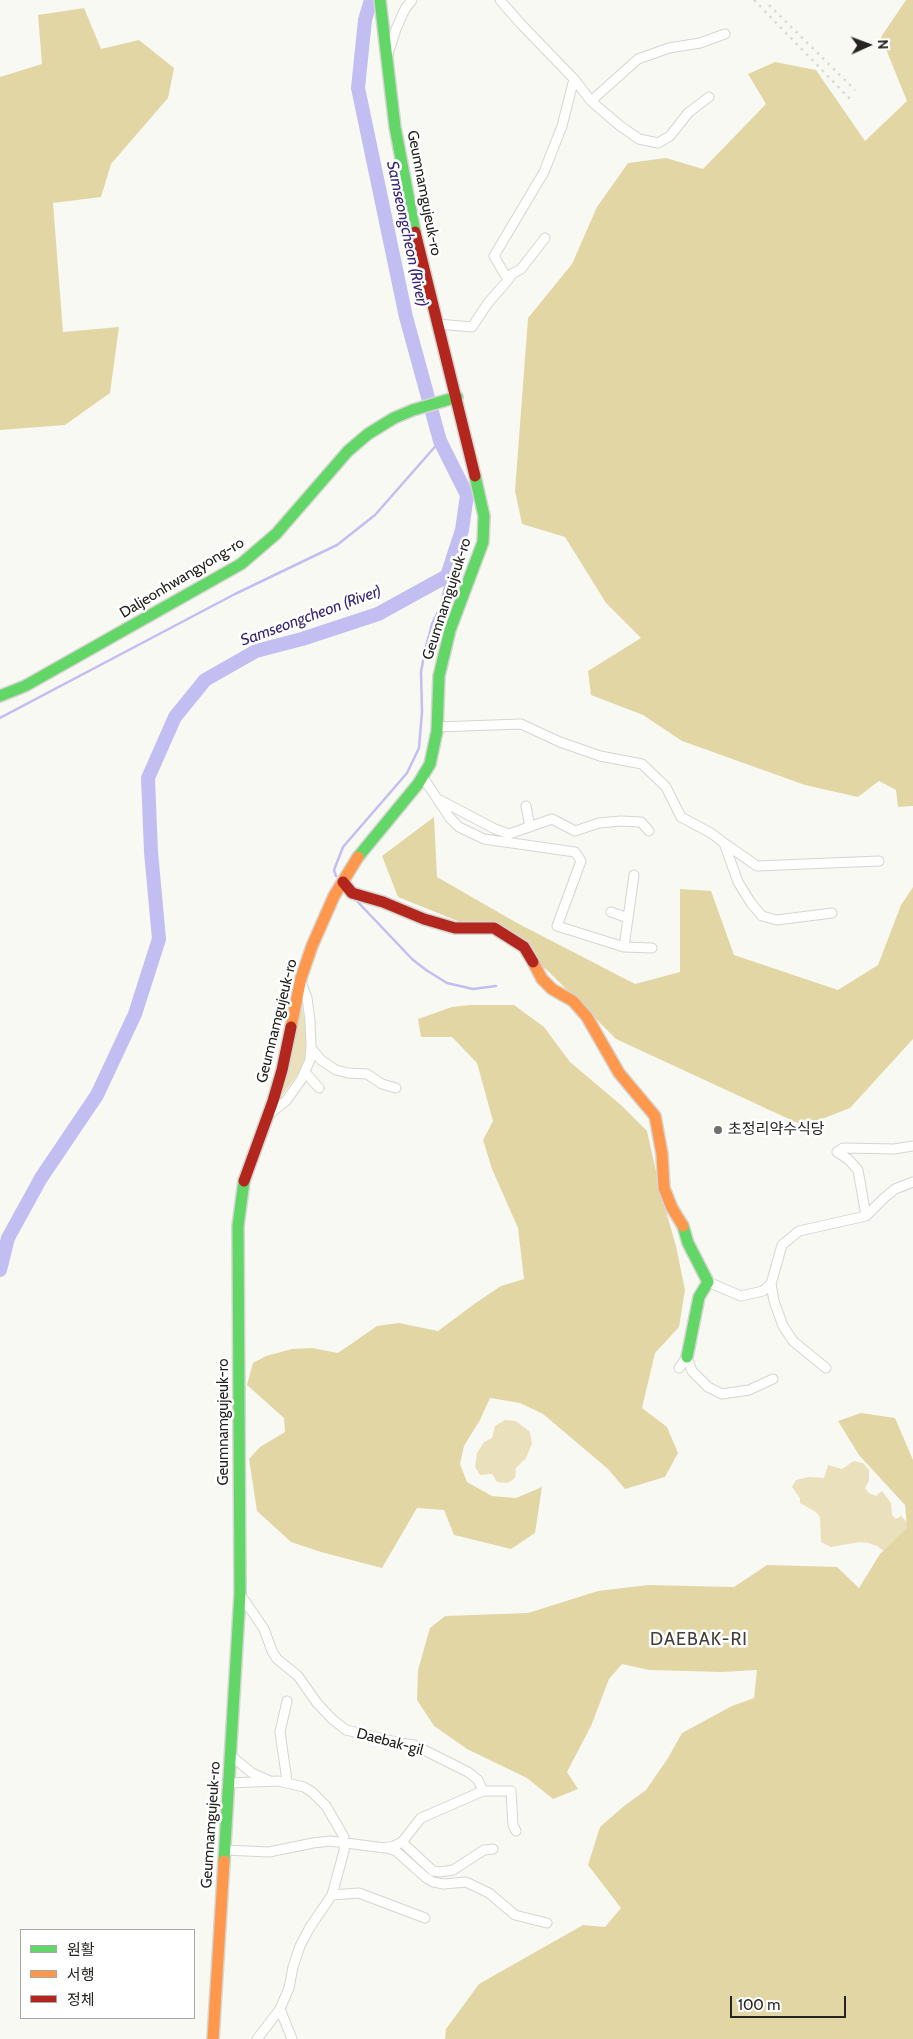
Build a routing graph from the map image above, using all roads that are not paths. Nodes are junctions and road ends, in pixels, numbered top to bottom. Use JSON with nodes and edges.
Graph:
{"nodes":[{"id":1,"x":380,"y":0,"type":"edge"},
{"id":2,"x":412,"y":0,"type":"edge"},
{"id":3,"x":500,"y":0,"type":"edge"},
{"id":4,"x":725,"y":34,"type":"dead end"},
{"id":5,"x":386,"y":60,"type":"junction"},
{"id":6,"x":574,"y":79,"type":"junction"},
{"id":7,"x":709,"y":97,"type":"dead end"},
{"id":8,"x":592,"y":101,"type":"junction"},
{"id":9,"x":545,"y":238,"type":"dead end"},
{"id":10,"x":508,"y":280,"type":"junction"},
{"id":11,"x":438,"y":324,"type":"junction"},
{"id":12,"x":452,"y":399,"type":"junction"},
{"id":13,"x":0,"y":696,"type":"edge"},
{"id":14,"x":437,"y":727,"type":"junction"},
{"id":15,"x":422,"y":776,"type":"junction"},
{"id":16,"x":440,"y":800,"type":"junction"},
{"id":17,"x":526,"y":806,"type":"dead end"},
{"id":18,"x":530,"y":827,"type":"junction"},
{"id":19,"x":650,"y":831,"type":"dead end"},
{"id":20,"x":724,"y":843,"type":"junction"},
{"id":21,"x":879,"y":860,"type":"dead end"},
{"id":22,"x":634,"y":875,"type":"dead end"},
{"id":23,"x":343,"y":882,"type":"junction"},
{"id":24,"x":611,"y":912,"type":"dead end"},
{"id":25,"x":832,"y":913,"type":"dead end"},
{"id":26,"x":628,"y":918,"type":"junction"},
{"id":27,"x":624,"y":947,"type":"junction"},
{"id":28,"x":652,"y":948,"type":"dead end"},
{"id":29,"x":301,"y":982,"type":"junction"},
{"id":30,"x":311,"y":1048,"type":"junction"},
{"id":31,"x":305,"y":1072,"type":"junction"},
{"id":32,"x":319,"y":1088,"type":"dead end"},
{"id":33,"x":396,"y":1088,"type":"dead end"},
{"id":34,"x":268,"y":1114,"type":"junction"},
{"id":35,"x":913,"y":1146,"type":"edge"},
{"id":36,"x":913,"y":1182,"type":"edge"},
{"id":37,"x":866,"y":1216,"type":"junction"},
{"id":38,"x":708,"y":1282,"type":"junction"},
{"id":39,"x":771,"y":1284,"type":"junction"},
{"id":40,"x":687,"y":1358,"type":"junction"},
{"id":41,"x":679,"y":1368,"type":"dead end"},
{"id":42,"x":826,"y":1368,"type":"dead end"},
{"id":43,"x":773,"y":1379,"type":"dead end"},
{"id":44,"x":240,"y":1594,"type":"junction"},
{"id":45,"x":286,"y":1701,"type":"dead end"},
{"id":46,"x":230,"y":1755,"type":"junction"},
{"id":47,"x":270,"y":1781,"type":"junction"},
{"id":48,"x":287,"y":1781,"type":"junction"},
{"id":49,"x":229,"y":1782,"type":"junction"},
{"id":50,"x":483,"y":1791,"type":"junction"},
{"id":51,"x":516,"y":1831,"type":"dead end"},
{"id":52,"x":344,"y":1842,"type":"junction"},
{"id":53,"x":402,"y":1842,"type":"junction"},
{"id":54,"x":385,"y":1848,"type":"junction"},
{"id":55,"x":493,"y":1848,"type":"dead end"},
{"id":56,"x":224,"y":1850,"type":"junction"},
{"id":57,"x":332,"y":1895,"type":"junction"},
{"id":58,"x":425,"y":1918,"type":"dead end"},
{"id":59,"x":546,"y":1923,"type":"dead end"},
{"id":60,"x":280,"y":2009,"type":"junction"},
{"id":61,"x":213,"y":2039,"type":"edge"},
{"id":62,"x":257,"y":2039,"type":"edge"},
{"id":63,"x":292,"y":2039,"type":"edge"}],
"edges":[{"from":1,"to":5,"type":"main road","name":"Geumnamgujeuk-ro"},
{"from":2,"to":5,"type":"street","name":"Geumnamgujeuk-ro"},
{"from":3,"to":6,"type":"street"},
{"from":4,"to":8,"type":"street"},
{"from":5,"to":11,"type":"main road","name":"Geumnamgujeuk-ro"},
{"from":6,"to":8,"type":"street"},
{"from":6,"to":10,"type":"street"},
{"from":7,"to":8,"type":"street"},
{"from":9,"to":10,"type":"street"},
{"from":10,"to":11,"type":"street"},
{"from":11,"to":12,"type":"main road","name":"Geumnamgujeuk-ro"},
{"from":12,"to":13,"type":"main road","name":"Daljeonhwangyong-ro"},
{"from":12,"to":14,"type":"main road","name":"Geumnamgujeuk-ro"},
{"from":14,"to":15,"type":"main road","name":"Geumnamgujeuk-ro"},
{"from":14,"to":20,"type":"street"},
{"from":15,"to":16,"type":"street"},
{"from":15,"to":23,"type":"main road","name":"Geumnamgujeuk-ro"},
{"from":16,"to":18,"type":"street"},
{"from":16,"to":27,"type":"street"},
{"from":17,"to":18,"type":"street"},
{"from":18,"to":19,"type":"street"},
{"from":20,"to":21,"type":"street"},
{"from":20,"to":25,"type":"street"},
{"from":22,"to":26,"type":"street"},
{"from":23,"to":29,"type":"main road","name":"Geumnamgujeuk-ro"},
{"from":23,"to":38,"type":"main road"},
{"from":24,"to":26,"type":"street"},
{"from":26,"to":27,"type":"street"},
{"from":27,"to":28,"type":"street"},
{"from":29,"to":30,"type":"street"},
{"from":29,"to":34,"type":"main road","name":"Geumnamgujeuk-ro"},
{"from":30,"to":31,"type":"street"},
{"from":30,"to":33,"type":"street"},
{"from":31,"to":32,"type":"street"},
{"from":31,"to":34,"type":"street"},
{"from":34,"to":44,"type":"main road","name":"Geumnamgujeuk-ro"},
{"from":35,"to":37,"type":"street"},
{"from":36,"to":37,"type":"street"},
{"from":37,"to":39,"type":"street"},
{"from":38,"to":39,"type":"street"},
{"from":38,"to":40,"type":"main road"},
{"from":39,"to":42,"type":"street"},
{"from":40,"to":41,"type":"street"},
{"from":40,"to":43,"type":"street"},
{"from":44,"to":46,"type":"main road","name":"Geumnamgujeuk-ro"},
{"from":44,"to":50,"type":"street","name":"Daebak-gil"},
{"from":45,"to":48,"type":"street"},
{"from":46,"to":47,"type":"street"},
{"from":46,"to":49,"type":"main road","name":"Geumnamgujeuk-ro"},
{"from":47,"to":48,"type":"street"},
{"from":47,"to":49,"type":"street"},
{"from":48,"to":52,"type":"street"},
{"from":49,"to":56,"type":"main road","name":"Geumnamgujeuk-ro"},
{"from":50,"to":51,"type":"street"},
{"from":50,"to":53,"type":"street"},
{"from":52,"to":54,"type":"street"},
{"from":52,"to":56,"type":"street"},
{"from":52,"to":57,"type":"street"},
{"from":53,"to":54,"type":"street"},
{"from":53,"to":55,"type":"street"},
{"from":54,"to":59,"type":"street"},
{"from":56,"to":61,"type":"main road","name":"Geumnamgujeuk-ro"},
{"from":57,"to":58,"type":"street"},
{"from":57,"to":60,"type":"street"},
{"from":60,"to":62,"type":"street"},
{"from":60,"to":63,"type":"street"}]}
